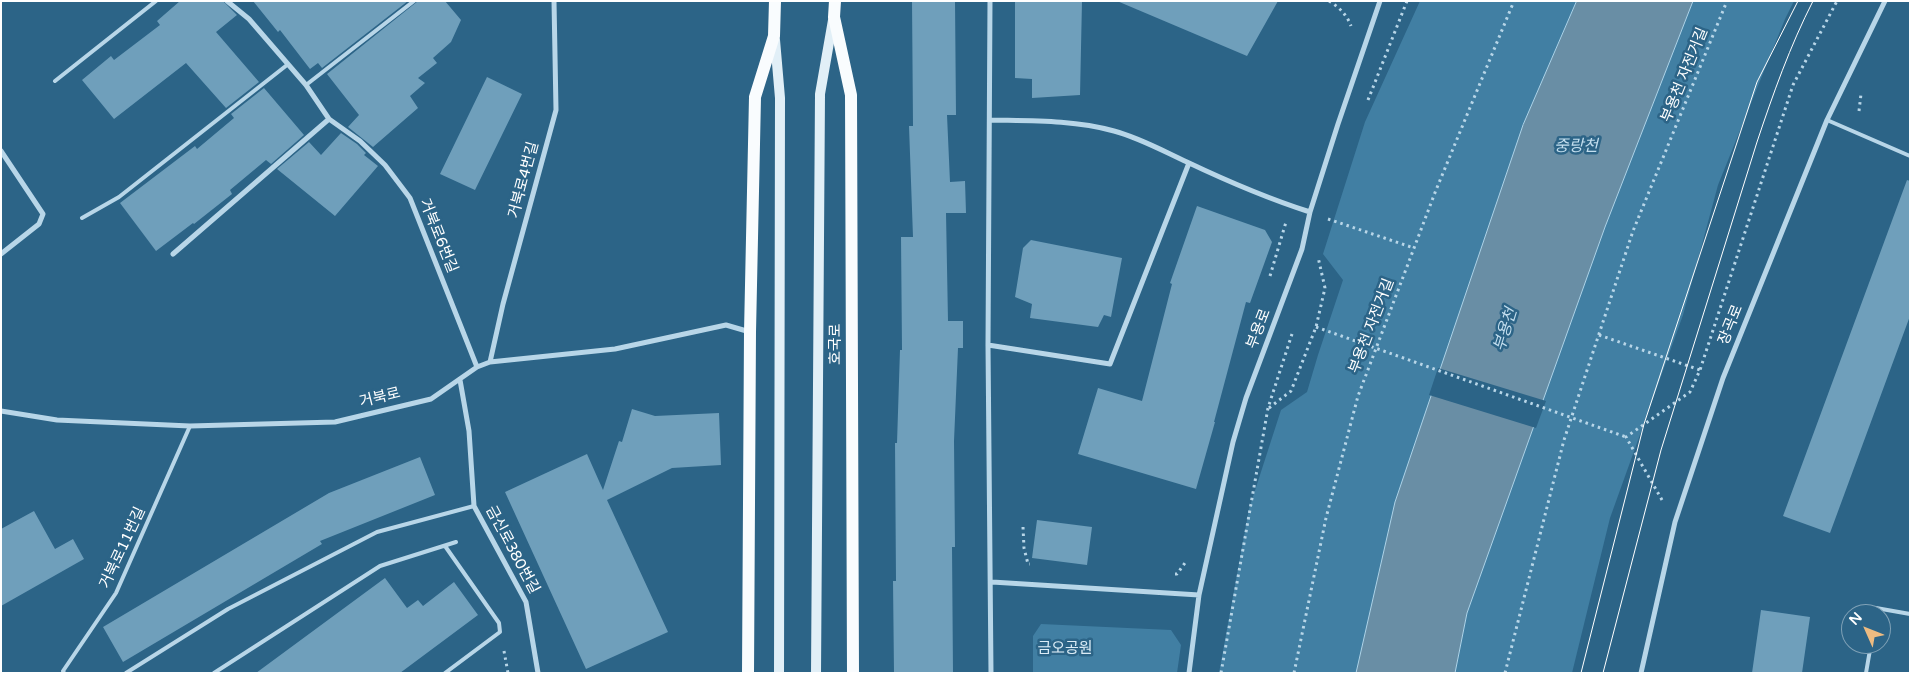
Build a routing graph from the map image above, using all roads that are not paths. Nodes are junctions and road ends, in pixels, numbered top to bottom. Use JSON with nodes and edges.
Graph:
{"nodes":[{"id":1,"x":156,"y":1,"type":"edge"},
{"id":2,"x":227,"y":1,"type":"edge"},
{"id":3,"x":414,"y":1,"type":"edge"},
{"id":4,"x":554,"y":1,"type":"edge"},
{"id":5,"x":776,"y":1,"type":"edge"},
{"id":6,"x":835,"y":1,"type":"edge"},
{"id":7,"x":990,"y":1,"type":"edge"},
{"id":8,"x":1380,"y":1,"type":"edge"},
{"id":9,"x":1885,"y":1,"type":"edge"},
{"id":10,"x":834,"y":17,"type":"junction"},
{"id":11,"x":774,"y":36,"type":"junction"},
{"id":12,"x":288,"y":65,"type":"junction"},
{"id":13,"x":55,"y":81,"type":"dead end"},
{"id":14,"x":306,"y":85,"type":"junction"},
{"id":15,"x":329,"y":119,"type":"junction"},
{"id":16,"x":990,"y":120,"type":"junction"},
{"id":17,"x":1827,"y":120,"type":"junction"},
{"id":18,"x":1,"y":151,"type":"edge"},
{"id":19,"x":1910,"y":156,"type":"edge"},
{"id":20,"x":1189,"y":163,"type":"junction"},
{"id":21,"x":1310,"y":212,"type":"junction"},
{"id":22,"x":82,"y":218,"type":"dead end"},
{"id":23,"x":1,"y":254,"type":"edge"},
{"id":24,"x":173,"y":254,"type":"dead end"},
{"id":25,"x":750,"y":332,"type":"junction"},
{"id":26,"x":988,"y":345,"type":"junction"},
{"id":27,"x":490,"y":362,"type":"junction"},
{"id":28,"x":476,"y":367,"type":"junction"},
{"id":29,"x":460,"y":380,"type":"junction"},
{"id":30,"x":2,"y":413,"type":"edge"},
{"id":31,"x":190,"y":426,"type":"junction"},
{"id":32,"x":474,"y":506,"type":"junction"},
{"id":33,"x":456,"y":542,"type":"dead end"},
{"id":34,"x":445,"y":546,"type":"junction"},
{"id":35,"x":992,"y":582,"type":"junction"},
{"id":36,"x":1198,"y":595,"type":"junction"},
{"id":37,"x":1891,"y":611,"type":"edge"},
{"id":38,"x":1910,"y":614,"type":"edge"},
{"id":39,"x":1869,"y":654,"type":"edge"},
{"id":40,"x":64,"y":673,"type":"edge"},
{"id":41,"x":126,"y":673,"type":"edge"},
{"id":42,"x":214,"y":673,"type":"edge"},
{"id":43,"x":445,"y":673,"type":"edge"},
{"id":44,"x":538,"y":673,"type":"edge"},
{"id":45,"x":748,"y":673,"type":"edge"},
{"id":46,"x":779,"y":673,"type":"edge"},
{"id":47,"x":816,"y":673,"type":"edge"},
{"id":48,"x":853,"y":673,"type":"edge"},
{"id":49,"x":991,"y":673,"type":"edge"},
{"id":50,"x":1189,"y":673,"type":"edge"},
{"id":51,"x":1641,"y":673,"type":"edge"},
{"id":52,"x":1866,"y":673,"type":"edge"}],
"edges":[{"from":1,"to":13,"type":"lane"},
{"from":2,"to":12,"type":"street","name":"거북로6번길"},
{"from":3,"to":14,"type":"lane"},
{"from":4,"to":27,"type":"street","name":"거북로4번길"},
{"from":5,"to":11,"type":"main road"},
{"from":6,"to":10,"type":"main road","name":"호국로"},
{"from":7,"to":16,"type":"street"},
{"from":8,"to":21,"type":"street","name":"부용로"},
{"from":9,"to":17,"type":"street","name":"장곡로"},
{"from":10,"to":47,"type":"street","name":"호국로"},
{"from":10,"to":48,"type":"main road","name":"호국로"},
{"from":11,"to":25,"type":"main road"},
{"from":11,"to":46,"type":"street"},
{"from":12,"to":14,"type":"street","name":"거북로6번길"},
{"from":12,"to":22,"type":"lane"},
{"from":14,"to":15,"type":"street","name":"거북로6번길"},
{"from":15,"to":24,"type":"street"},
{"from":15,"to":28,"type":"street","name":"거북로6번길"},
{"from":16,"to":20,"type":"street"},
{"from":16,"to":26,"type":"street"},
{"from":17,"to":19,"type":"lane"},
{"from":17,"to":51,"type":"street","name":"장곡로"},
{"from":18,"to":23,"type":"street"},
{"from":20,"to":21,"type":"street"},
{"from":20,"to":26,"type":"street"},
{"from":21,"to":36,"type":"street","name":"부용로"},
{"from":25,"to":27,"type":"street","name":"거북로"},
{"from":25,"to":45,"type":"main road"},
{"from":26,"to":35,"type":"street"},
{"from":27,"to":28,"type":"street","name":"거북로"},
{"from":28,"to":29,"type":"street","name":"거북로"},
{"from":29,"to":31,"type":"street","name":"거북로"},
{"from":29,"to":32,"type":"street","name":"금신로380번길"},
{"from":30,"to":31,"type":"street","name":"거북로"},
{"from":31,"to":40,"type":"lane","name":"거북로11번길"},
{"from":32,"to":41,"type":"lane"},
{"from":32,"to":44,"type":"street","name":"금신로380번길"},
{"from":33,"to":34,"type":"lane"},
{"from":34,"to":42,"type":"lane"},
{"from":34,"to":43,"type":"lane"},
{"from":35,"to":36,"type":"street"},
{"from":35,"to":49,"type":"street"},
{"from":36,"to":50,"type":"street","name":"부용로"},
{"from":37,"to":38,"type":"lane"},
{"from":39,"to":52,"type":"lane"}]}
